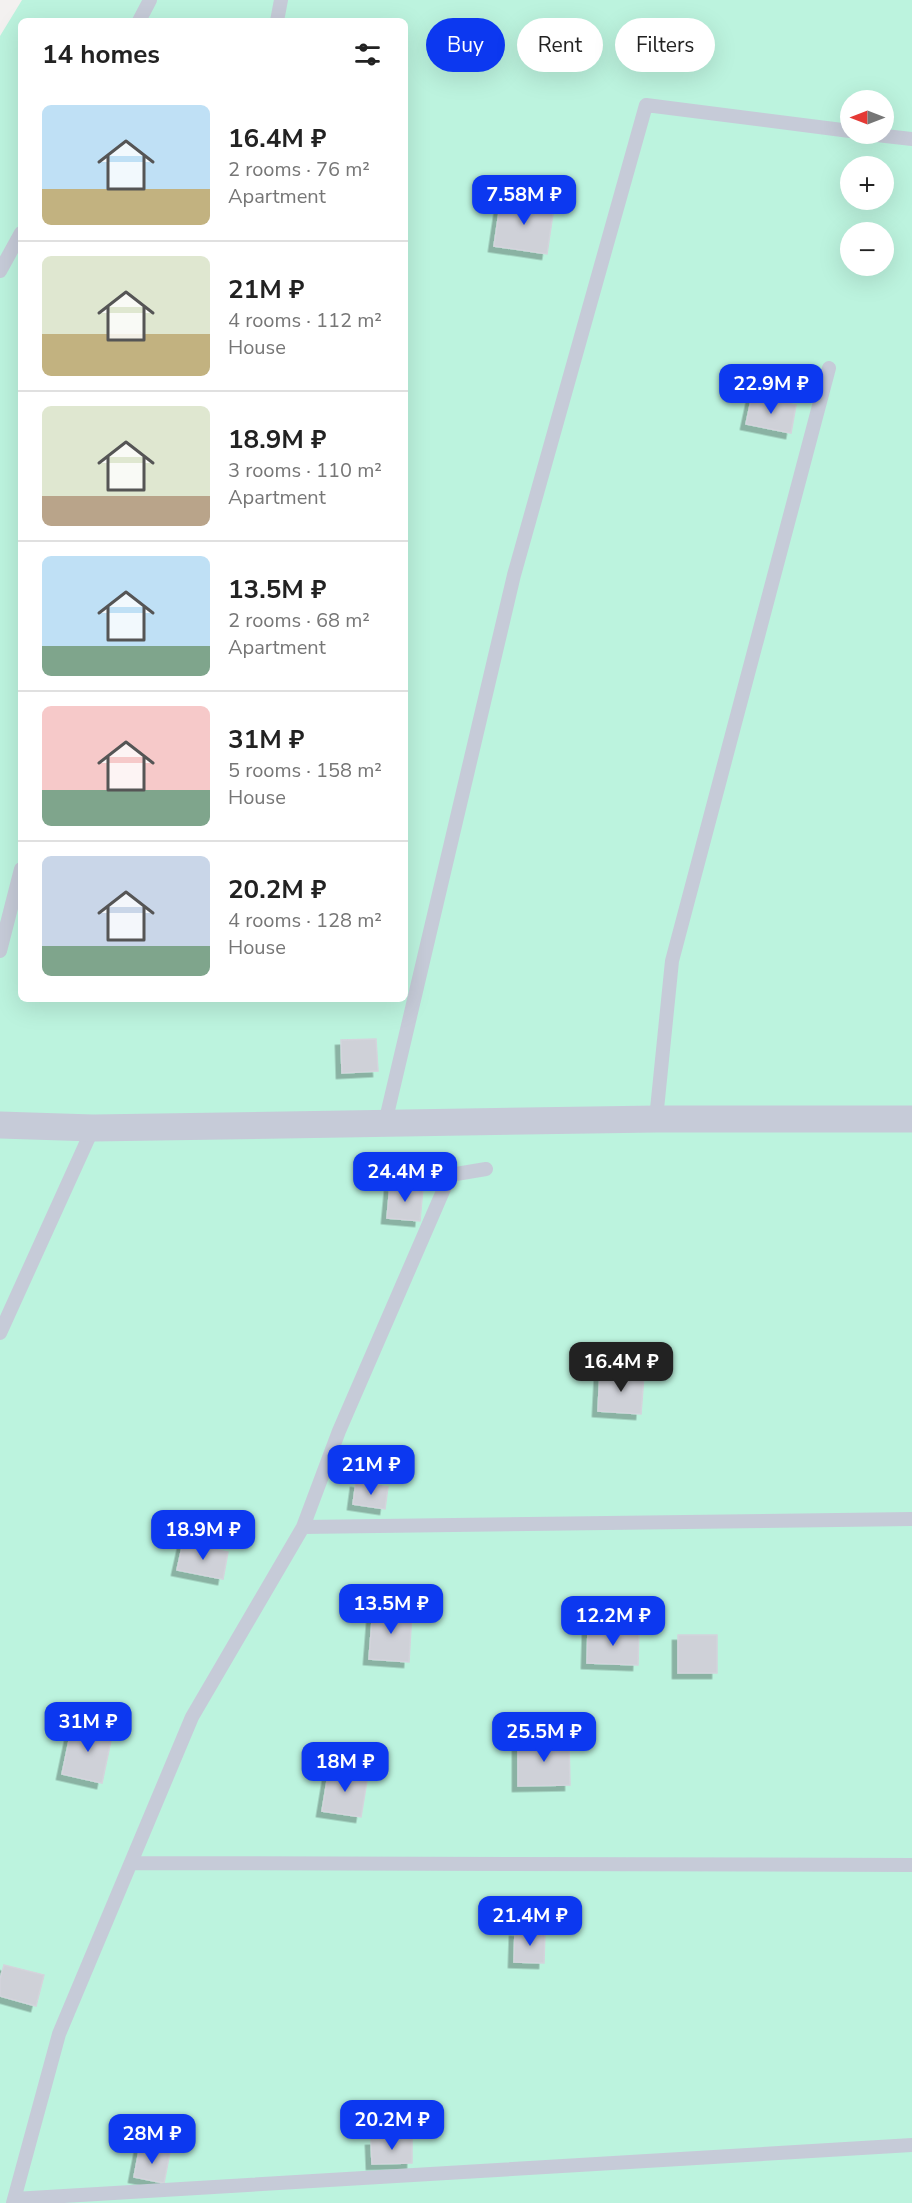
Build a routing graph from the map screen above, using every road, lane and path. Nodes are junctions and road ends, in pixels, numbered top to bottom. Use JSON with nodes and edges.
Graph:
{"nodes":[{"id":1,"x":150,"y":0,"type":"edge"},
{"id":2,"x":281,"y":0,"type":"edge"},
{"id":3,"x":141,"y":18,"type":"edge"},
{"id":4,"x":278,"y":18,"type":"edge"},
{"id":5,"x":840,"y":130,"type":"edge"},
{"id":6,"x":894,"y":137,"type":"edge"},
{"id":7,"x":912,"y":139,"type":"edge"},
{"id":8,"x":18,"y":238,"type":"edge"},
{"id":9,"x":0,"y":271,"type":"edge"},
{"id":10,"x":829,"y":368,"type":"dead end"},
{"id":11,"x":18,"y":881,"type":"edge"},
{"id":12,"x":0,"y":951,"type":"edge"},
{"id":13,"x":656,"y":1119,"type":"junction"},
{"id":14,"x":912,"y":1119,"type":"edge"},
{"id":15,"x":385,"y":1123,"type":"junction"},
{"id":16,"x":0,"y":1125,"type":"edge"},
{"id":17,"x":93,"y":1128,"type":"junction"},
{"id":18,"x":486,"y":1169,"type":"dead end"},
{"id":19,"x":0,"y":1333,"type":"edge"},
{"id":20,"x":912,"y":1519,"type":"edge"},
{"id":21,"x":303,"y":1527,"type":"junction"},
{"id":22,"x":131,"y":1863,"type":"junction"},
{"id":23,"x":912,"y":1865,"type":"edge"},
{"id":24,"x":912,"y":2145,"type":"edge"},
{"id":25,"x":14,"y":2201,"type":"edge"}],
"edges":[{"from":1,"to":3,"type":"lane"},
{"from":2,"to":4,"type":"lane"},
{"from":5,"to":15,"type":"lane"},
{"from":6,"to":7,"type":"lane"},
{"from":8,"to":9,"type":"lane"},
{"from":10,"to":13,"type":"lane"},
{"from":11,"to":12,"type":"lane"},
{"from":13,"to":14,"type":"street"},
{"from":13,"to":15,"type":"street"},
{"from":15,"to":17,"type":"street"},
{"from":16,"to":17,"type":"street"},
{"from":17,"to":19,"type":"lane"},
{"from":18,"to":21,"type":"lane"},
{"from":20,"to":21,"type":"lane"},
{"from":21,"to":22,"type":"lane"},
{"from":22,"to":23,"type":"lane"},
{"from":22,"to":25,"type":"lane"},
{"from":24,"to":25,"type":"lane"}]}
